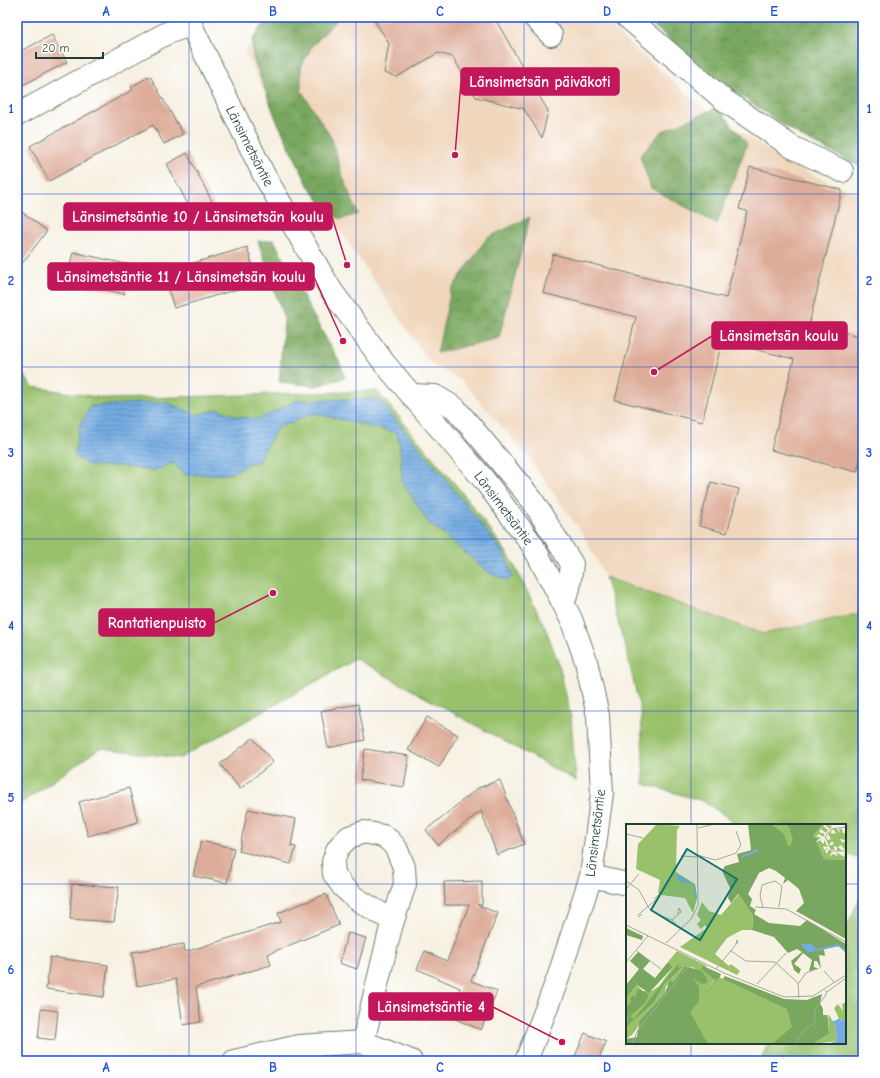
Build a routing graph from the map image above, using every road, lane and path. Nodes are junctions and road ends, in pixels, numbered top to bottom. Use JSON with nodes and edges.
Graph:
{"nodes":[{"id":1,"x":534,"y":17,"type":"edge"},
{"id":2,"x":627,"y":17,"type":"edge"},
{"id":3,"x":188,"y":21,"type":"edge"},
{"id":4,"x":551,"y":35,"type":"dead end"},
{"id":5,"x":17,"y":115,"type":"edge"},
{"id":6,"x":842,"y":171,"type":"dead end"},
{"id":7,"x":591,"y":876,"type":"junction"},
{"id":8,"x":626,"y":884,"type":"edge"},
{"id":9,"x":393,"y":921,"type":"dead end"},
{"id":10,"x":363,"y":1042,"type":"junction"},
{"id":11,"x":234,"y":1061,"type":"edge"},
{"id":12,"x":411,"y":1061,"type":"edge"},
{"id":13,"x":526,"y":1061,"type":"edge"}],
"edges":[{"from":1,"to":4,"type":"street"},
{"from":2,"to":6,"type":"street"},
{"from":3,"to":5,"type":"street"},
{"from":3,"to":7,"type":"street","name":"Länsimetsäntie"},
{"from":7,"to":8,"type":"street"},
{"from":7,"to":13,"type":"street","name":"Länsimetsäntie"},
{"from":9,"to":10,"type":"street"},
{"from":10,"to":11,"type":"street"},
{"from":10,"to":12,"type":"street"}]}
